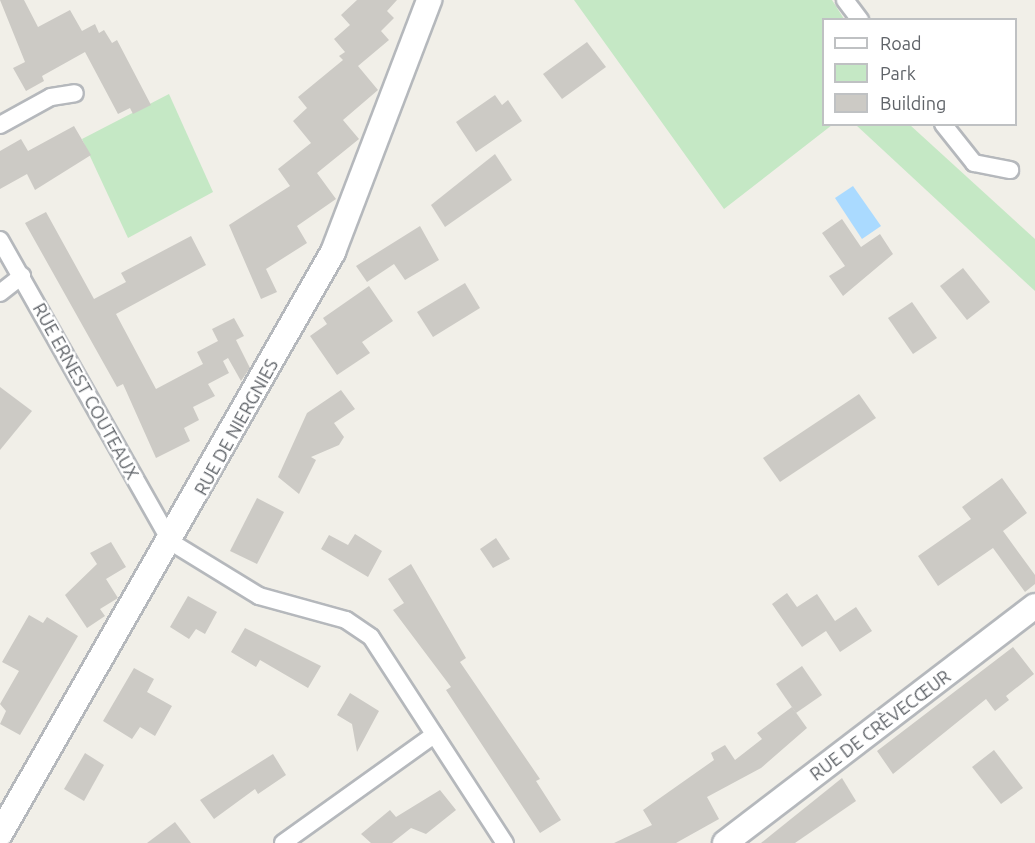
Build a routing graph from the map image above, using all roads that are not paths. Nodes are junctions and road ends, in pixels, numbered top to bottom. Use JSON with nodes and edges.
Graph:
{"nodes":[{"id":1,"x":429,"y":0,"type":"edge"},
{"id":2,"x":845,"y":0,"type":"edge"},
{"id":3,"x":858,"y":18,"type":"edge"},
{"id":4,"x":75,"y":93,"type":"dead end"},
{"id":5,"x":0,"y":125,"type":"edge"},
{"id":6,"x":946,"y":126,"type":"edge"},
{"id":7,"x":1010,"y":170,"type":"dead end"},
{"id":8,"x":0,"y":240,"type":"edge"},
{"id":9,"x":22,"y":276,"type":"junction"},
{"id":10,"x":0,"y":293,"type":"edge"},
{"id":11,"x":171,"y":542,"type":"junction"},
{"id":12,"x":1035,"y":606,"type":"edge"},
{"id":13,"x":434,"y":735,"type":"junction"},
{"id":14,"x":0,"y":834,"type":"edge"},
{"id":15,"x":284,"y":843,"type":"edge"},
{"id":16,"x":505,"y":843,"type":"edge"},
{"id":17,"x":725,"y":843,"type":"edge"}],
"edges":[{"from":1,"to":11,"type":"street","name":"RUE DE NIERGNIES"},
{"from":2,"to":3,"type":"street"},
{"from":4,"to":5,"type":"street"},
{"from":6,"to":7,"type":"street"},
{"from":8,"to":9,"type":"street","name":"RUE ERNEST COUTEAUX"},
{"from":9,"to":10,"type":"street"},
{"from":9,"to":11,"type":"street","name":"RUE ERNEST COUTEAUX"},
{"from":11,"to":13,"type":"street"},
{"from":11,"to":14,"type":"street","name":"RUE DE NIERGNIES"},
{"from":12,"to":17,"type":"street","name":"RUE DE CRÈVECŒUR"},
{"from":13,"to":15,"type":"street"},
{"from":13,"to":16,"type":"street"}]}
